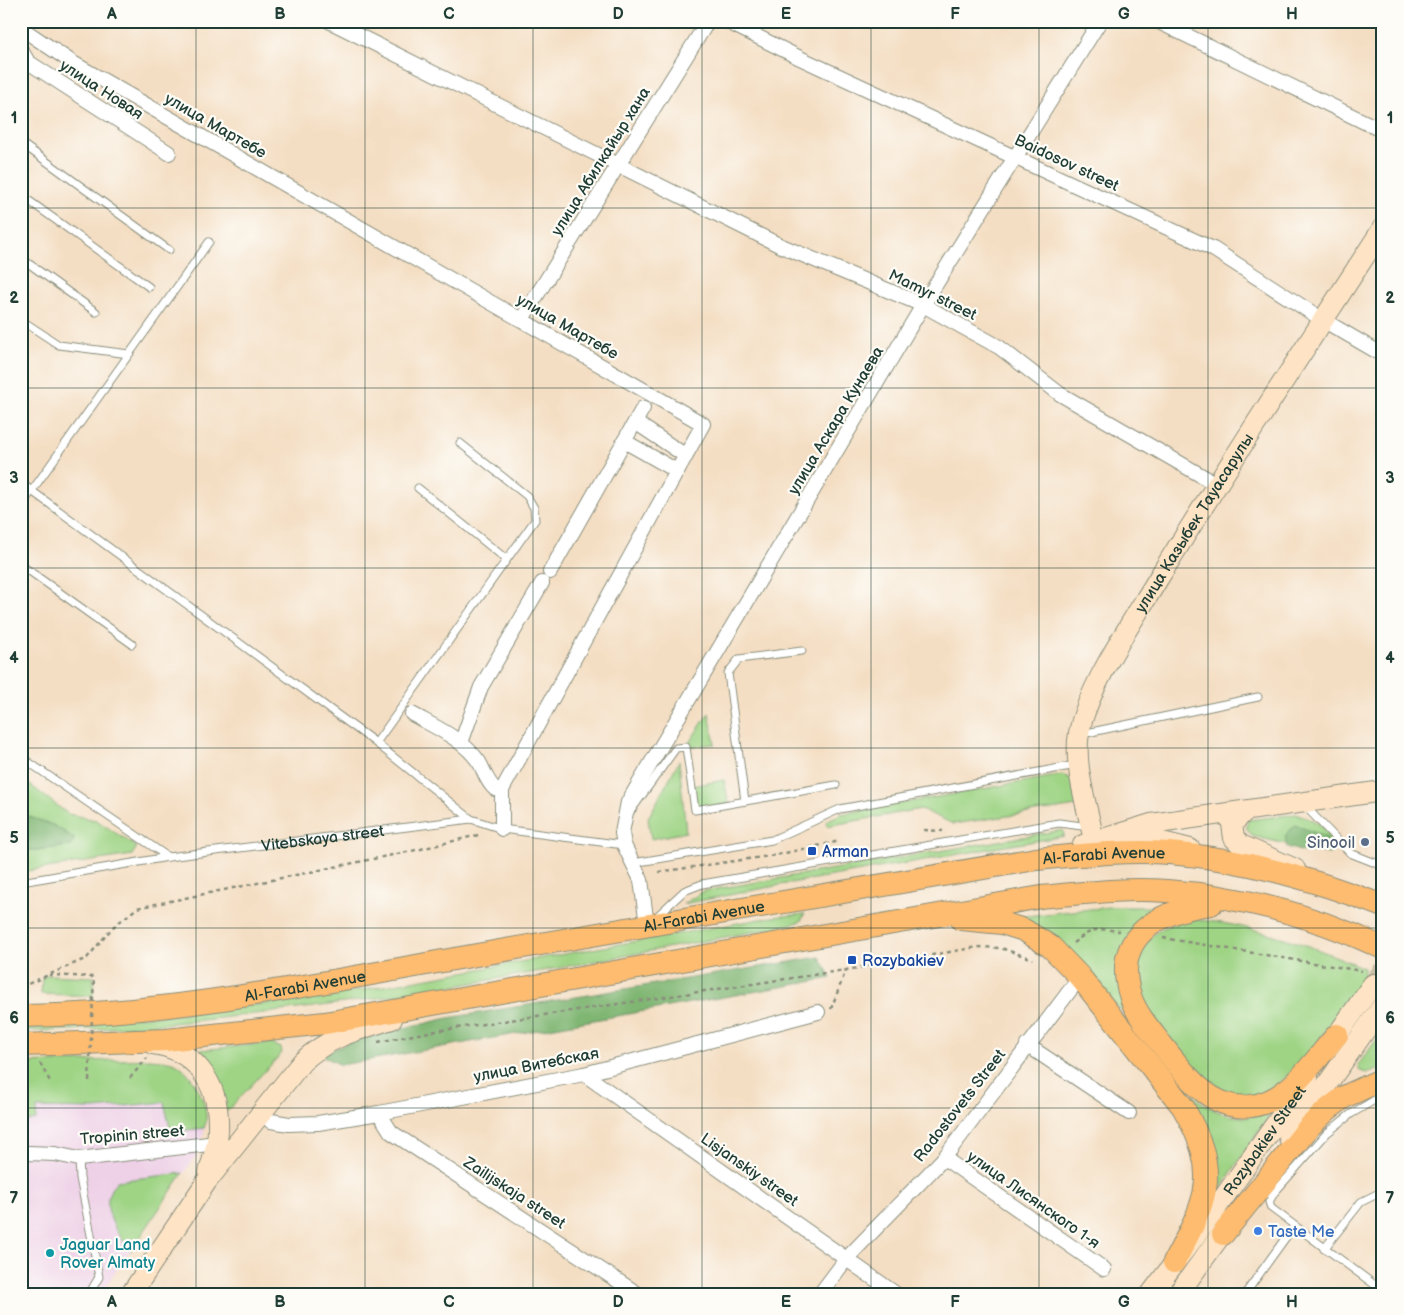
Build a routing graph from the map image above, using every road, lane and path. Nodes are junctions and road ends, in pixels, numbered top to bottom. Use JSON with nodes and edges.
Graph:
{"nodes":[{"id":1,"x":329,"y":21,"type":"edge"},
{"id":2,"x":708,"y":21,"type":"edge"},
{"id":3,"x":726,"y":21,"type":"edge"},
{"id":4,"x":1100,"y":21,"type":"edge"},
{"id":5,"x":1157,"y":21,"type":"edge"},
{"id":6,"x":21,"y":28,"type":"edge"},
{"id":7,"x":21,"y":50,"type":"edge"},
{"id":8,"x":1383,"y":131,"type":"edge"},
{"id":9,"x":21,"y":143,"type":"edge"},
{"id":10,"x":169,"y":154,"type":"dead end"},
{"id":11,"x":1014,"y":156,"type":"junction"},
{"id":12,"x":618,"y":164,"type":"junction"},
{"id":13,"x":21,"y":195,"type":"edge"},
{"id":14,"x":1383,"y":228,"type":"edge"},
{"id":15,"x":209,"y":242,"type":"dead end"},
{"id":16,"x":169,"y":250,"type":"dead end"},
{"id":17,"x":21,"y":258,"type":"edge"},
{"id":18,"x":149,"y":287,"type":"dead end"},
{"id":19,"x":923,"y":305,"type":"junction"},
{"id":20,"x":96,"y":312,"type":"dead end"},
{"id":21,"x":522,"y":319,"type":"junction"},
{"id":22,"x":21,"y":320,"type":"edge"},
{"id":23,"x":1323,"y":320,"type":"junction"},
{"id":24,"x":128,"y":354,"type":"junction"},
{"id":25,"x":1383,"y":355,"type":"edge"},
{"id":26,"x":643,"y":408,"type":"dead end"},
{"id":27,"x":636,"y":422,"type":"junction"},
{"id":28,"x":624,"y":441,"type":"junction"},
{"id":29,"x":460,"y":443,"type":"dead end"},
{"id":30,"x":686,"y":456,"type":"junction"},
{"id":31,"x":677,"y":471,"type":"junction"},
{"id":32,"x":21,"y":483,"type":"edge"},
{"id":33,"x":1216,"y":484,"type":"junction"},
{"id":34,"x":418,"y":488,"type":"dead end"},
{"id":35,"x":32,"y":490,"type":"junction"},
{"id":36,"x":21,"y":506,"type":"edge"},
{"id":37,"x":506,"y":560,"type":"junction"},
{"id":38,"x":21,"y":565,"type":"edge"},
{"id":39,"x":132,"y":644,"type":"dead end"},
{"id":40,"x":802,"y":651,"type":"dead end"},
{"id":41,"x":1258,"y":697,"type":"dead end"},
{"id":42,"x":412,"y":714,"type":"dead end"},
{"id":43,"x":1078,"y":735,"type":"junction"},
{"id":44,"x":376,"y":742,"type":"junction"},
{"id":45,"x":461,"y":743,"type":"junction"},
{"id":46,"x":21,"y":757,"type":"edge"},
{"id":47,"x":1079,"y":765,"type":"junction"},
{"id":48,"x":836,"y":785,"type":"dead end"},
{"id":49,"x":502,"y":790,"type":"junction"},
{"id":50,"x":1383,"y":791,"type":"edge"},
{"id":51,"x":745,"y":801,"type":"junction"},
{"id":52,"x":1302,"y":803,"type":"junction"},
{"id":53,"x":1244,"y":812,"type":"junction"},
{"id":54,"x":625,"y":818,"type":"junction"},
{"id":55,"x":471,"y":819,"type":"junction"},
{"id":56,"x":502,"y":829,"type":"junction"},
{"id":57,"x":1122,"y":832,"type":"junction"},
{"id":58,"x":1093,"y":834,"type":"junction"},
{"id":59,"x":840,"y":841,"type":"dead end"},
{"id":60,"x":624,"y":845,"type":"junction"},
{"id":61,"x":168,"y":857,"type":"junction"},
{"id":62,"x":1036,"y":859,"type":"junction"},
{"id":63,"x":1230,"y":860,"type":"junction"},
{"id":64,"x":633,"y":863,"type":"junction"},
{"id":65,"x":1383,"y":866,"type":"edge"},
{"id":66,"x":659,"y":872,"type":"dead end"},
{"id":67,"x":21,"y":882,"type":"edge"},
{"id":68,"x":1337,"y":888,"type":"junction"},
{"id":69,"x":1383,"y":906,"type":"edge"},
{"id":70,"x":1273,"y":908,"type":"junction"},
{"id":71,"x":938,"y":916,"type":"junction"},
{"id":72,"x":647,"y":925,"type":"junction"},
{"id":73,"x":1121,"y":932,"type":"dead end"},
{"id":74,"x":1161,"y":938,"type":"dead end"},
{"id":75,"x":1380,"y":947,"type":"edge"},
{"id":76,"x":1066,"y":949,"type":"dead end"},
{"id":77,"x":1036,"y":959,"type":"dead end"},
{"id":78,"x":846,"y":970,"type":"junction"},
{"id":79,"x":47,"y":975,"type":"junction"},
{"id":80,"x":1080,"y":977,"type":"junction"},
{"id":81,"x":1371,"y":979,"type":"joint"},
{"id":82,"x":21,"y":987,"type":"edge"},
{"id":83,"x":451,"y":1001,"type":"junction"},
{"id":84,"x":1383,"y":1006,"type":"edge"},
{"id":85,"x":818,"y":1012,"type":"joint"},
{"id":86,"x":22,"y":1013,"type":"edge"},
{"id":87,"x":1337,"y":1035,"type":"junction"},
{"id":88,"x":132,"y":1042,"type":"junction"},
{"id":89,"x":370,"y":1044,"type":"dead end"},
{"id":90,"x":21,"y":1045,"type":"edge"},
{"id":91,"x":1027,"y":1045,"type":"junction"},
{"id":92,"x":148,"y":1057,"type":"dead end"},
{"id":93,"x":40,"y":1063,"type":"dead end"},
{"id":94,"x":584,"y":1074,"type":"junction"},
{"id":95,"x":130,"y":1078,"type":"dead end"},
{"id":96,"x":1383,"y":1079,"type":"edge"},
{"id":97,"x":89,"y":1081,"type":"dead end"},
{"id":98,"x":51,"y":1083,"type":"dead end"},
{"id":99,"x":1383,"y":1095,"type":"edge"},
{"id":100,"x":259,"y":1113,"type":"junction"},
{"id":101,"x":379,"y":1113,"type":"junction"},
{"id":102,"x":1129,"y":1113,"type":"dead end"},
{"id":103,"x":21,"y":1117,"type":"edge"},
{"id":104,"x":217,"y":1143,"type":"junction"},
{"id":105,"x":24,"y":1154,"type":"edge"},
{"id":106,"x":79,"y":1158,"type":"junction"},
{"id":107,"x":944,"y":1158,"type":"junction"},
{"id":108,"x":207,"y":1181,"type":"junction"},
{"id":109,"x":1383,"y":1191,"type":"edge"},
{"id":110,"x":1294,"y":1226,"type":"junction"},
{"id":111,"x":1222,"y":1234,"type":"junction"},
{"id":112,"x":1324,"y":1249,"type":"junction"},
{"id":113,"x":847,"y":1258,"type":"junction"},
{"id":114,"x":1174,"y":1262,"type":"junction"},
{"id":115,"x":1104,"y":1269,"type":"dead end"},
{"id":116,"x":1383,"y":1291,"type":"edge"},
{"id":117,"x":89,"y":1294,"type":"edge"},
{"id":118,"x":131,"y":1294,"type":"edge"},
{"id":119,"x":638,"y":1294,"type":"edge"},
{"id":120,"x":820,"y":1294,"type":"edge"},
{"id":121,"x":896,"y":1294,"type":"edge"},
{"id":122,"x":1151,"y":1294,"type":"edge"},
{"id":123,"x":1178,"y":1294,"type":"edge"},
{"id":124,"x":1245,"y":1294,"type":"edge"}],
"edges":[{"from":1,"to":12,"type":"street","name":"Mamyr street"},
{"from":2,"to":12,"type":"street","name":"улица Абилкайыр хана"},
{"from":3,"to":11,"type":"street","name":"Baidosov street"},
{"from":4,"to":11,"type":"street","name":"улица Аскара Кунаева"},
{"from":5,"to":8,"type":"street"},
{"from":6,"to":21,"type":"street","name":"улица Мартебе"},
{"from":7,"to":10,"type":"street","name":"улица Новая"},
{"from":9,"to":16,"type":"lane"},
{"from":11,"to":19,"type":"street","name":"улица Аскара Кунаева"},
{"from":11,"to":23,"type":"street","name":"Baidosov street"},
{"from":12,"to":19,"type":"street","name":"Mamyr street"},
{"from":12,"to":21,"type":"street","name":"улица Абилкайыр хана"},
{"from":13,"to":18,"type":"lane"},
{"from":14,"to":23,"type":"street","name":"улица Казыбек Тауасарулы"},
{"from":15,"to":24,"type":"lane"},
{"from":17,"to":20,"type":"lane"},
{"from":19,"to":33,"type":"street","name":"Mamyr street"},
{"from":19,"to":54,"type":"street","name":"улица Аскара Кунаева"},
{"from":21,"to":30,"type":"street","name":"улица Мартебе"},
{"from":22,"to":24,"type":"lane"},
{"from":23,"to":25,"type":"street","name":"Baidosov street"},
{"from":23,"to":33,"type":"street","name":"улица Казыбек Тауасарулы"},
{"from":24,"to":35,"type":"lane"},
{"from":26,"to":27,"type":"street"},
{"from":27,"to":28,"type":"street"},
{"from":27,"to":30,"type":"street"},
{"from":28,"to":31,"type":"street"},
{"from":28,"to":45,"type":"street"},
{"from":29,"to":37,"type":"lane"},
{"from":30,"to":31,"type":"street","name":"улица Мартебе"},
{"from":31,"to":49,"type":"street","name":"улица Мартебе"},
{"from":32,"to":35,"type":"lane"},
{"from":33,"to":43,"type":"street","name":"улица Казыбек Тауасарулы"},
{"from":34,"to":37,"type":"lane"},
{"from":35,"to":36,"type":"lane"},
{"from":35,"to":44,"type":"lane"},
{"from":37,"to":44,"type":"lane"},
{"from":38,"to":39,"type":"lane"},
{"from":40,"to":51,"type":"lane"},
{"from":41,"to":43,"type":"lane"},
{"from":42,"to":45,"type":"street"},
{"from":43,"to":47,"type":"street","name":"улица Казыбек Тауасарулы"},
{"from":44,"to":55,"type":"lane"},
{"from":45,"to":49,"type":"street"},
{"from":46,"to":61,"type":"lane"},
{"from":47,"to":58,"type":"street","name":"улица Казыбек Тауасарулы"},
{"from":47,"to":64,"type":"lane"},
{"from":48,"to":51,"type":"lane"},
{"from":49,"to":56,"type":"street","name":"улица Мартебе"},
{"from":50,"to":52,"type":"street"},
{"from":51,"to":54,"type":"lane"},
{"from":52,"to":53,"type":"street"},
{"from":52,"to":65,"type":"lane"},
{"from":53,"to":57,"type":"street"},
{"from":53,"to":68,"type":"street"},
{"from":54,"to":60,"type":"street","name":"улица Аскара Кунаева"},
{"from":55,"to":56,"type":"lane","name":"Vitebskaya street"},
{"from":55,"to":61,"type":"lane","name":"Vitebskaya street"},
{"from":56,"to":60,"type":"lane","name":"Vitebskaya street"},
{"from":56,"to":79,"type":"path"},
{"from":57,"to":58,"type":"street"},
{"from":57,"to":63,"type":"street"},
{"from":58,"to":62,"type":"street"},
{"from":58,"to":72,"type":"lane"},
{"from":59,"to":66,"type":"path"},
{"from":60,"to":64,"type":"street"},
{"from":61,"to":67,"type":"lane","name":"Vitebskaya street"},
{"from":62,"to":63,"type":"main road","name":"Al-Farabi Avenue"},
{"from":62,"to":72,"type":"main road","name":"Al-Farabi Avenue"},
{"from":63,"to":68,"type":"main road","name":"Al-Farabi Avenue"},
{"from":64,"to":72,"type":"street"},
{"from":68,"to":69,"type":"main road","name":"Al-Farabi Avenue"},
{"from":70,"to":71,"type":"main road"},
{"from":70,"to":75,"type":"main road"},
{"from":70,"to":87,"type":"main road"},
{"from":71,"to":80,"type":"main road"},
{"from":71,"to":83,"type":"main road"},
{"from":72,"to":86,"type":"main road","name":"Al-Farabi Avenue"},
{"from":73,"to":76,"type":"path"},
{"from":74,"to":81,"type":"path"},
{"from":77,"to":78,"type":"path"},
{"from":78,"to":85,"type":"path"},
{"from":78,"to":89,"type":"path"},
{"from":79,"to":82,"type":"path"},
{"from":79,"to":97,"type":"path","bridge":true},
{"from":80,"to":91,"type":"street","name":"Radostovets Street"},
{"from":80,"to":114,"type":"main road"},
{"from":81,"to":87,"type":"street","name":"Rozybakiev Street"},
{"from":83,"to":88,"type":"main road"},
{"from":83,"to":100,"type":"street"},
{"from":84,"to":111,"type":"street","name":"Rozybakiev Street"},
{"from":85,"to":94,"type":"street","name":"улица Витебская"},
{"from":87,"to":114,"type":"street","name":"Rozybakiev Street"},
{"from":88,"to":90,"type":"main road"},
{"from":88,"to":104,"type":"street"},
{"from":91,"to":102,"type":"street"},
{"from":91,"to":107,"type":"street","name":"Radostovets Street"},
{"from":92,"to":95,"type":"path"},
{"from":93,"to":98,"type":"path"},
{"from":94,"to":101,"type":"street","name":"улица Витебская"},
{"from":94,"to":113,"type":"street","name":"Lisjanskiy street"},
{"from":96,"to":111,"type":"main road"},
{"from":99,"to":110,"type":"lane"},
{"from":100,"to":101,"type":"street","name":"улица Витебская"},
{"from":100,"to":108,"type":"street"},
{"from":101,"to":119,"type":"street","name":"Zailijskaja street"},
{"from":103,"to":105,"type":"path"},
{"from":104,"to":106,"type":"street","name":"Tropinin street"},
{"from":104,"to":108,"type":"street"},
{"from":105,"to":106,"type":"street","name":"Tropinin street"},
{"from":106,"to":117,"type":"lane"},
{"from":107,"to":113,"type":"street","name":"Radostovets Street"},
{"from":107,"to":115,"type":"street","name":"улица Лисянского 1-я"},
{"from":108,"to":118,"type":"street"},
{"from":109,"to":112,"type":"lane"},
{"from":110,"to":112,"type":"lane"},
{"from":110,"to":124,"type":"lane"},
{"from":111,"to":123,"type":"street"},
{"from":112,"to":116,"type":"lane"},
{"from":113,"to":120,"type":"street","name":"Radostovets Street"},
{"from":113,"to":121,"type":"street","name":"Lisjanskiy street"},
{"from":114,"to":122,"type":"street","name":"Rozybakiev Street"}]}
